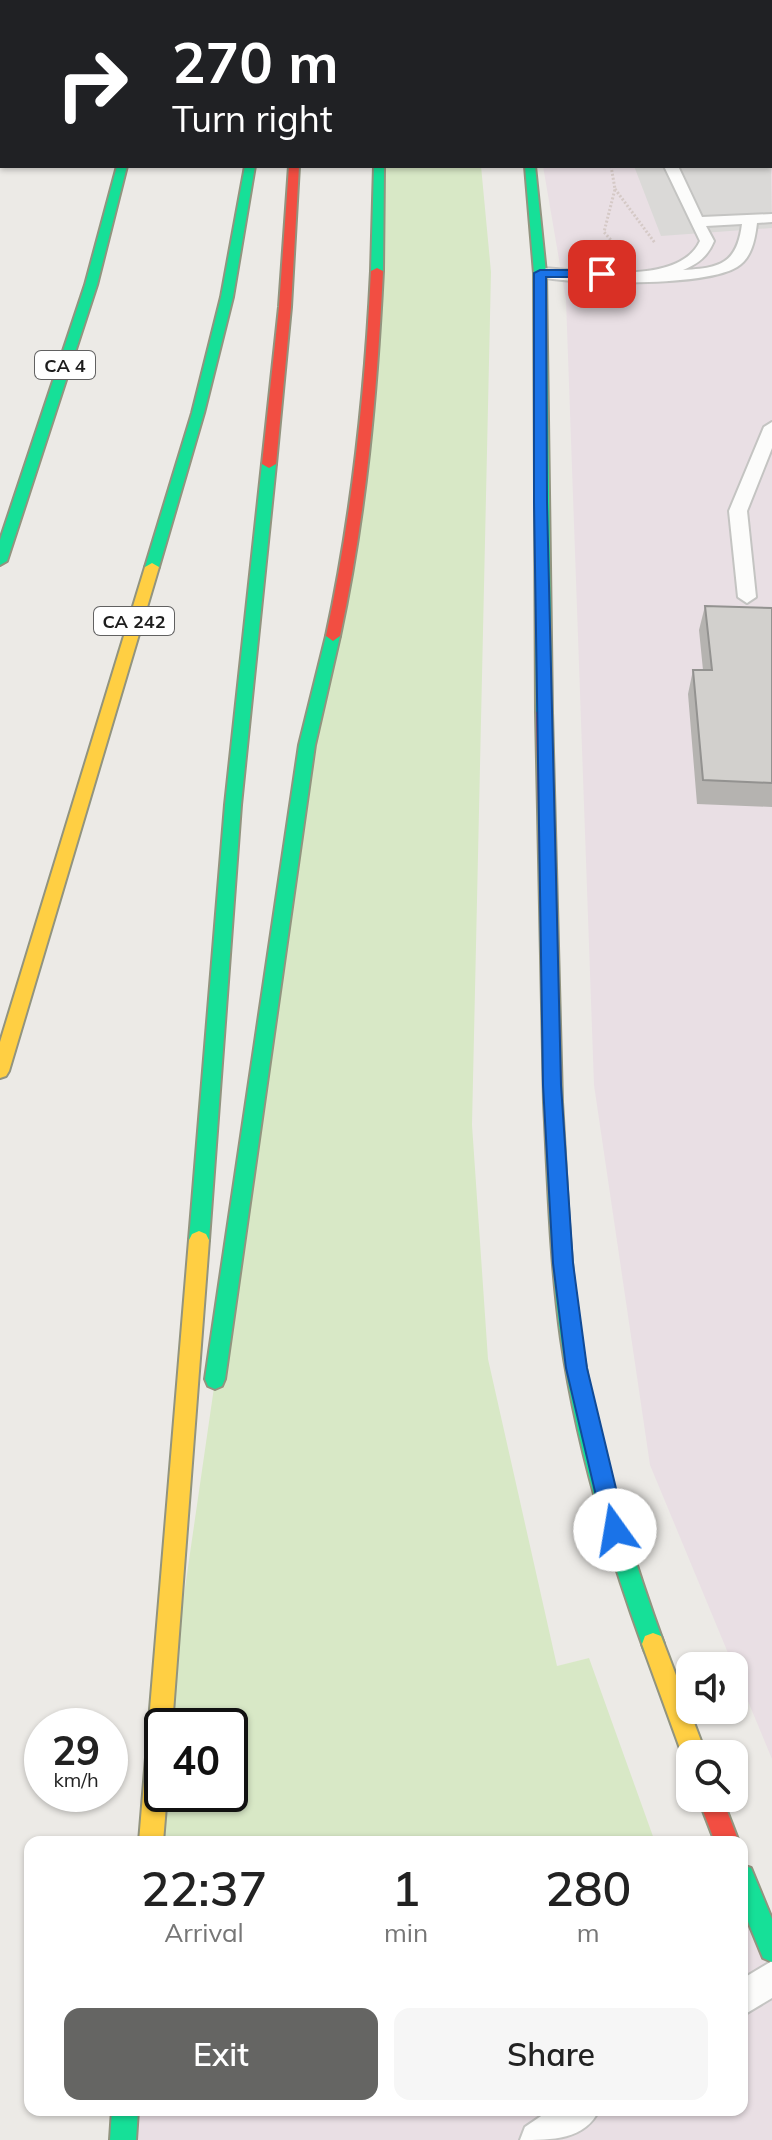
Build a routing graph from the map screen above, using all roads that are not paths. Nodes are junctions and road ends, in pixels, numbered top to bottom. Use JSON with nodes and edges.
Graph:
{"nodes":[{"id":1,"x":121,"y":168,"type":"edge"},
{"id":2,"x":250,"y":168,"type":"edge"},
{"id":3,"x":294,"y":168,"type":"edge"},
{"id":4,"x":379,"y":168,"type":"edge"},
{"id":5,"x":530,"y":168,"type":"edge"},
{"id":6,"x":672,"y":168,"type":"edge"},
{"id":7,"x":772,"y":218,"type":"edge"},
{"id":8,"x":750,"y":219,"type":"junction"},
{"id":9,"x":697,"y":222,"type":"junction"},
{"id":10,"x":540,"y":273,"type":"junction"},
{"id":11,"x":650,"y":274,"type":"junction"},
{"id":12,"x":772,"y":427,"type":"edge"},
{"id":13,"x":0,"y":561,"type":"edge"},
{"id":14,"x":747,"y":597,"type":"dead end"},
{"id":15,"x":0,"y":1071,"type":"edge"},
{"id":16,"x":213,"y":1394,"type":"dead end"},
{"id":17,"x":197,"y":1504,"type":"dead end"},
{"id":18,"x":163,"y":1708,"type":"edge"},
{"id":19,"x":168,"y":1708,"type":"edge"},
{"id":20,"x":689,"y":1740,"type":"edge"},
{"id":21,"x":154,"y":1812,"type":"edge"},
{"id":22,"x":715,"y":1812,"type":"edge"},
{"id":23,"x":152,"y":1836,"type":"edge"},
{"id":24,"x":725,"y":1836,"type":"edge"},
{"id":25,"x":748,"y":1891,"type":"edge"},
{"id":26,"x":772,"y":1949,"type":"edge"},
{"id":27,"x":772,"y":1978,"type":"edge"},
{"id":28,"x":748,"y":1995,"type":"edge"},
{"id":29,"x":125,"y":2116,"type":"edge"},
{"id":30,"x":572,"y":2116,"type":"edge"},
{"id":31,"x":123,"y":2140,"type":"edge"},
{"id":32,"x":538,"y":2140,"type":"edge"}],
"edges":[{"from":1,"to":13,"type":"main road","number":"CA 4"},
{"from":2,"to":15,"type":"main road","number":"CA 242"},
{"from":3,"to":18,"type":"main road"},
{"from":4,"to":16,"type":"main road"},
{"from":5,"to":10,"type":"main road"},
{"from":6,"to":9,"type":"lane"},
{"from":7,"to":8,"type":"lane"},
{"from":8,"to":9,"type":"lane"},
{"from":8,"to":11,"type":"lane"},
{"from":9,"to":11,"type":"lane"},
{"from":10,"to":11,"type":"lane"},
{"from":10,"to":20,"type":"main road"},
{"from":12,"to":14,"type":"lane"},
{"from":17,"to":19,"type":"main road"},
{"from":21,"to":23,"type":"main road"},
{"from":22,"to":24,"type":"main road"},
{"from":25,"to":26,"type":"main road"},
{"from":27,"to":28,"type":"lane"},
{"from":29,"to":31,"type":"main road"},
{"from":30,"to":32,"type":"lane"}]}
